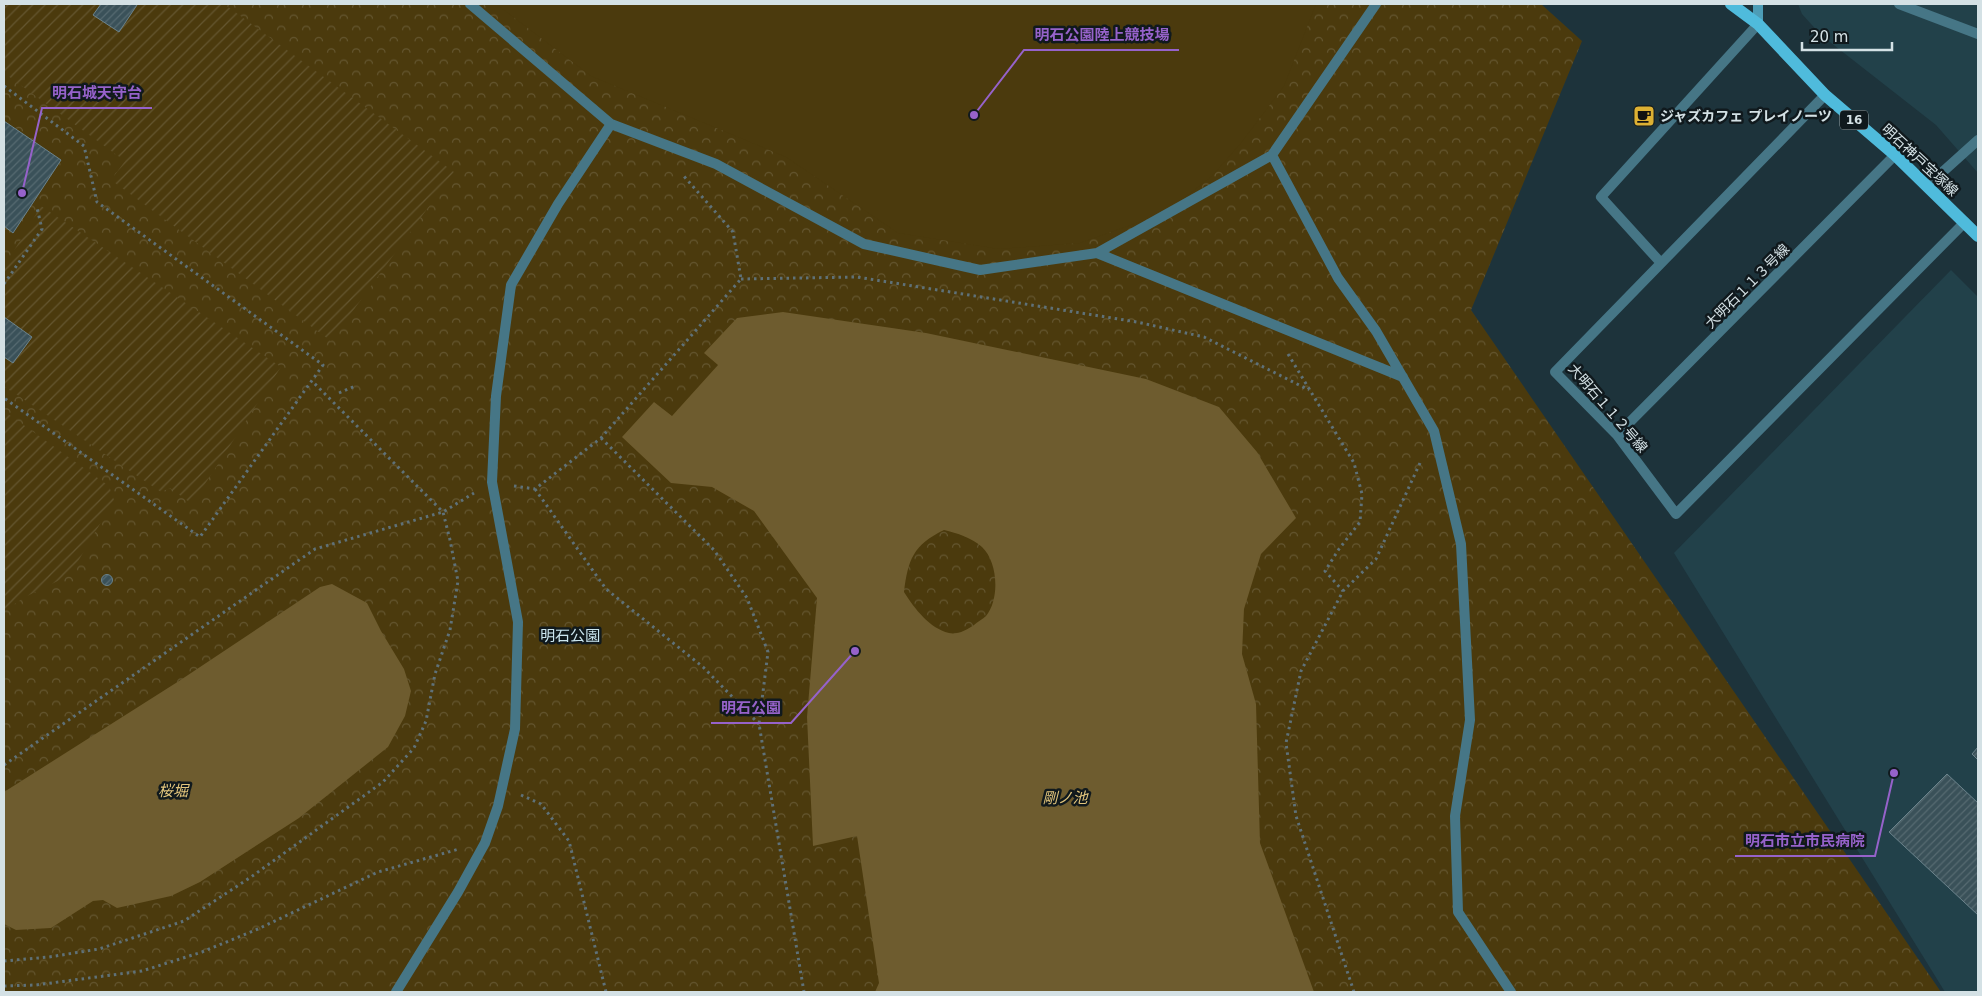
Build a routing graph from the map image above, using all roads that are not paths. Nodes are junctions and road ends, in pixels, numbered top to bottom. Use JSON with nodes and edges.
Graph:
{"nodes":[{"id":1,"x":470,"y":4,"type":"edge"},
{"id":2,"x":1376,"y":4,"type":"edge"},
{"id":3,"x":1731,"y":4,"type":"edge"},
{"id":4,"x":1758,"y":4,"type":"edge"},
{"id":5,"x":1899,"y":4,"type":"edge"},
{"id":6,"x":1758,"y":24,"type":"junction"},
{"id":7,"x":1978,"y":34,"type":"edge"},
{"id":8,"x":1825,"y":95,"type":"junction"},
{"id":9,"x":611,"y":124,"type":"junction"},
{"id":10,"x":1978,"y":140,"type":"edge"},
{"id":11,"x":1272,"y":155,"type":"junction"},
{"id":12,"x":1895,"y":155,"type":"junction"},
{"id":13,"x":1927,"y":186,"type":"junction"},
{"id":14,"x":1966,"y":222,"type":"junction"},
{"id":15,"x":1978,"y":236,"type":"edge"},
{"id":16,"x":1097,"y":253,"type":"junction"},
{"id":17,"x":1661,"y":264,"type":"junction"},
{"id":18,"x":1403,"y":377,"type":"junction"},
{"id":19,"x":1617,"y":435,"type":"junction"},
{"id":20,"x":396,"y":992,"type":"edge"},
{"id":21,"x":1511,"y":992,"type":"edge"}],
"edges":[{"from":1,"to":9,"type":"street"},
{"from":2,"to":11,"type":"street"},
{"from":3,"to":6,"type":"main road","name":"明石神戸宝塚線","number":"16"},
{"from":4,"to":6,"type":"street"},
{"from":5,"to":7,"type":"street"},
{"from":6,"to":8,"type":"main road","name":"明石神戸宝塚線","number":"16"},
{"from":6,"to":17,"type":"street"},
{"from":8,"to":12,"type":"main road","name":"明石神戸宝塚線","number":"16"},
{"from":8,"to":17,"type":"street","name":"大明石１１２号線"},
{"from":9,"to":16,"type":"street"},
{"from":9,"to":20,"type":"street"},
{"from":10,"to":13,"type":"street"},
{"from":11,"to":16,"type":"street"},
{"from":11,"to":18,"type":"street"},
{"from":12,"to":13,"type":"main road","name":"明石神戸宝塚線","number":"16"},
{"from":12,"to":19,"type":"street","name":"大明石１１３号線"},
{"from":13,"to":14,"type":"main road","name":"明石神戸宝塚線","number":"16"},
{"from":14,"to":15,"type":"main road","name":"明石神戸宝塚線","number":"16"},
{"from":14,"to":19,"type":"street","name":"大明石１１２号線"},
{"from":16,"to":18,"type":"street"},
{"from":17,"to":19,"type":"street","name":"大明石１１２号線"},
{"from":18,"to":21,"type":"street"}]}
